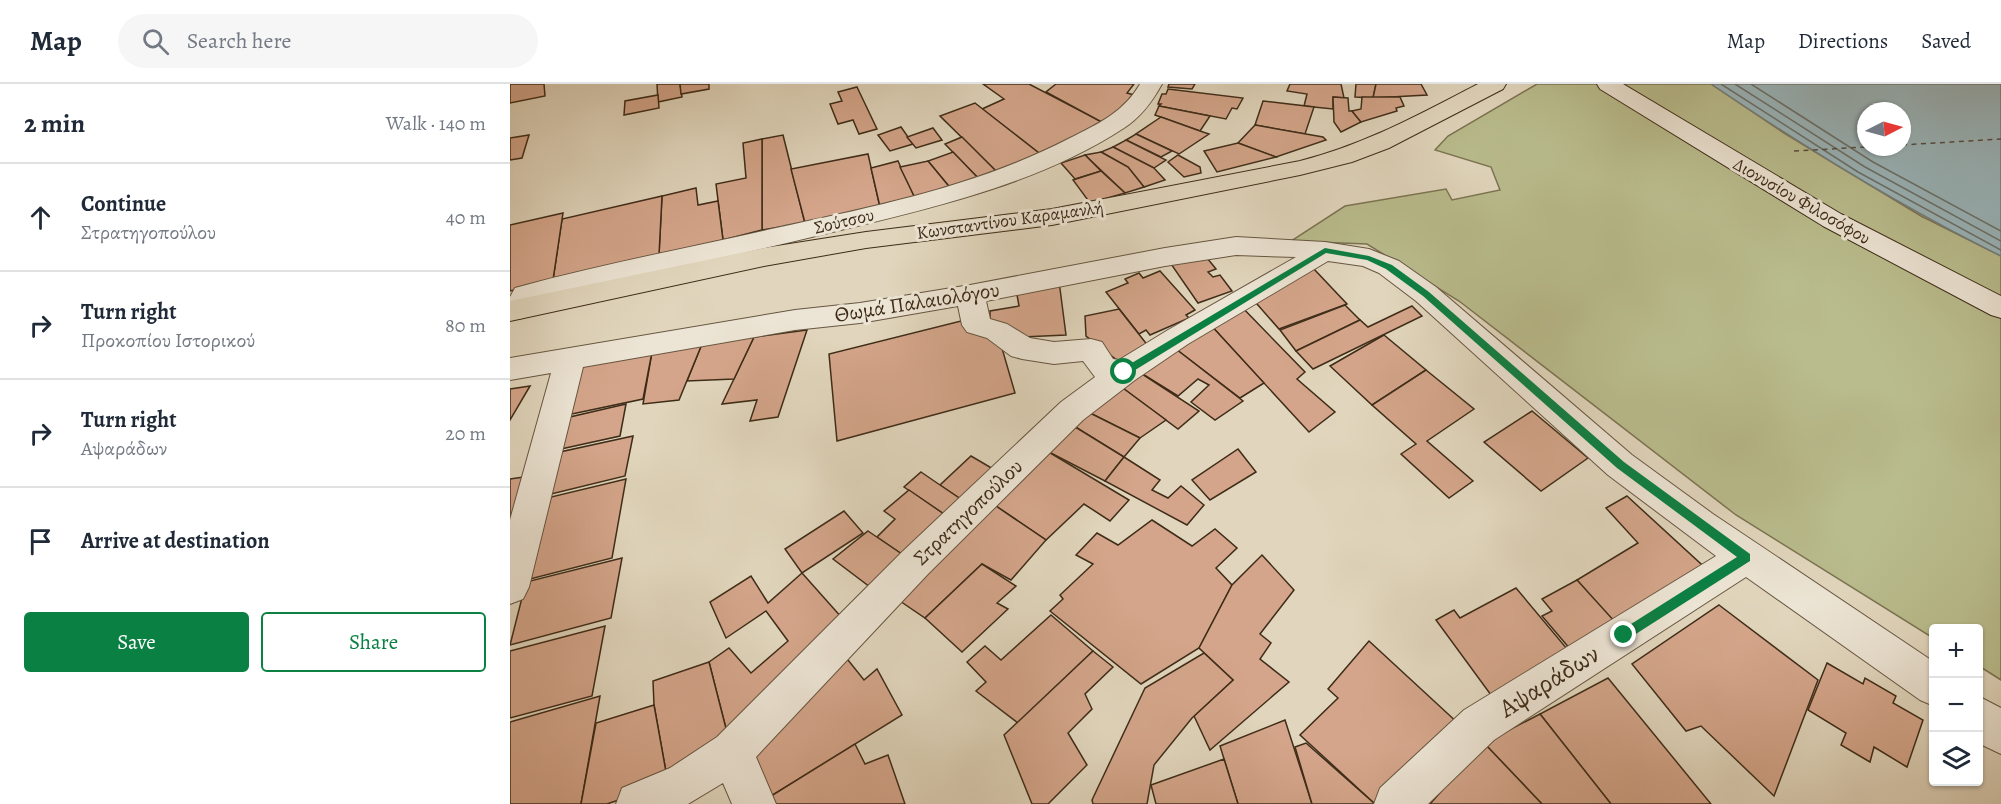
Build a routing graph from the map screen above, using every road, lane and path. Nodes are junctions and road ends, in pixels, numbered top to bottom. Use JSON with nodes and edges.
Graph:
{"nodes":[{"id":1,"x":1151,"y":84,"type":"edge"},
{"id":2,"x":1496,"y":84,"type":"edge"},
{"id":3,"x":1608,"y":84,"type":"edge"},
{"id":4,"x":1325,"y":251,"type":"junction"},
{"id":5,"x":970,"y":295,"type":"junction"},
{"id":6,"x":2001,"y":308,"type":"edge"},
{"id":7,"x":514,"y":310,"type":"edge"},
{"id":8,"x":570,"y":359,"type":"junction"},
{"id":9,"x":510,"y":369,"type":"edge"},
{"id":10,"x":1124,"y":372,"type":"junction"},
{"id":11,"x":1746,"y":557,"type":"junction"},
{"id":12,"x":510,"y":587,"type":"edge"},
{"id":13,"x":1929,"y":683,"type":"edge"},
{"id":14,"x":1983,"y":720,"type":"edge"},
{"id":15,"x":2001,"y":733,"type":"edge"},
{"id":16,"x":732,"y":752,"type":"junction"},
{"id":17,"x":638,"y":804,"type":"edge"},
{"id":18,"x":754,"y":804,"type":"edge"},
{"id":19,"x":1396,"y":804,"type":"edge"}],
"edges":[{"from":1,"to":7,"type":"street","name":"Σούτσου"},
{"from":2,"to":7,"type":"main road","name":"Κωνσταντίνου Καραμανλή"},
{"from":3,"to":6,"type":"street","name":"Διονυσίου Φιλοσόφου"},
{"from":4,"to":5,"type":"street","name":"Θωμά Παλαιολόγου"},
{"from":4,"to":10,"type":"street","name":"Στρατηγοπούλου"},
{"from":4,"to":11,"type":"street","name":"Θωμά Παλαιολόγου"},
{"from":5,"to":8,"type":"street","name":"Θωμά Παλαιολόγου"},
{"from":5,"to":10,"type":"street"},
{"from":8,"to":9,"type":"street","name":"Θωμά Παλαιολόγου"},
{"from":8,"to":12,"type":"street"},
{"from":10,"to":16,"type":"street","name":"Στρατηγοπούλου"},
{"from":11,"to":13,"type":"street","name":"Θωμά Παλαιολόγου"},
{"from":11,"to":19,"type":"street","name":"Αψαράδων"},
{"from":14,"to":15,"type":"street"},
{"from":16,"to":17,"type":"street","name":"Στρατηγοπούλου"},
{"from":16,"to":18,"type":"street"}]}
